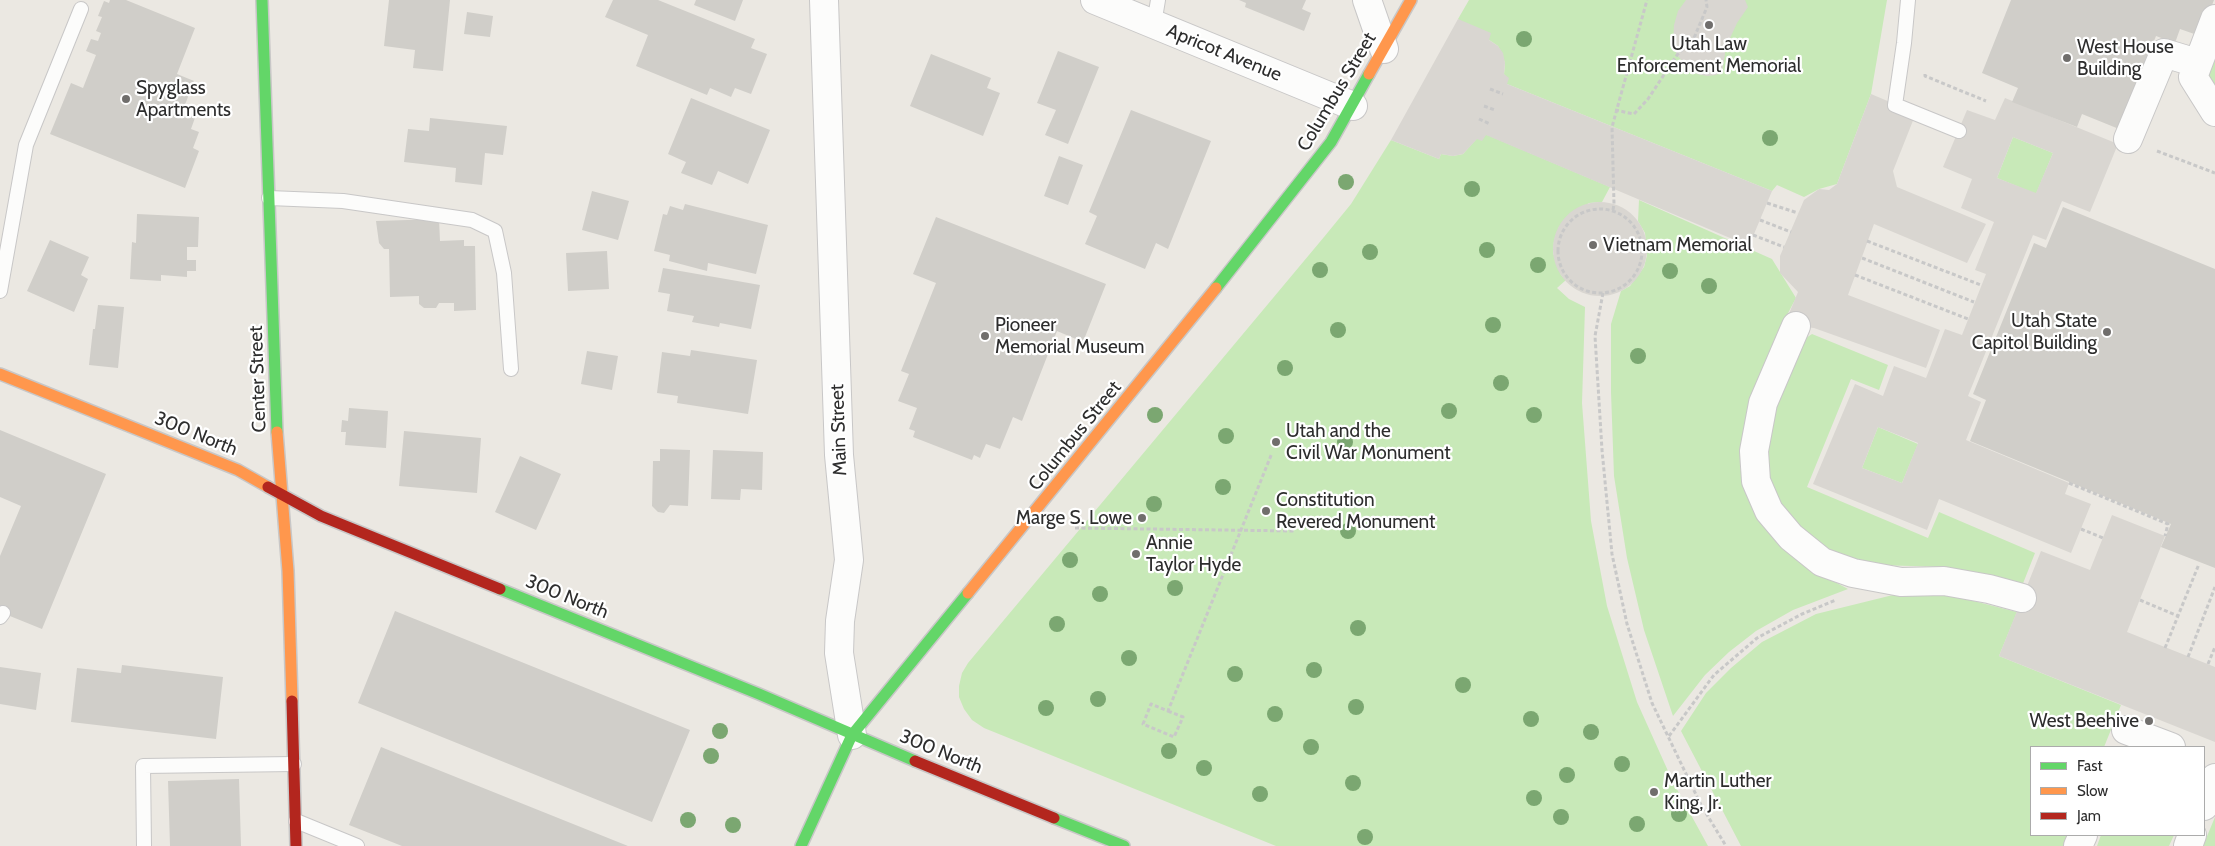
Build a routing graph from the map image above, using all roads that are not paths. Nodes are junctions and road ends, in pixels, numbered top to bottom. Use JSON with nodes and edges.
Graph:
{"nodes":[{"id":1,"x":262,"y":0,"type":"edge"},
{"id":2,"x":824,"y":0,"type":"edge"},
{"id":3,"x":1095,"y":0,"type":"edge"},
{"id":4,"x":1367,"y":0,"type":"edge"},
{"id":5,"x":1411,"y":0,"type":"edge"},
{"id":6,"x":1908,"y":0,"type":"edge"},
{"id":7,"x":81,"y":9,"type":"dead end"},
{"id":8,"x":1156,"y":12,"type":"edge"},
{"id":9,"x":2215,"y":19,"type":"edge"},
{"id":10,"x":1384,"y":49,"type":"junction"},
{"id":11,"x":2197,"y":64,"type":"junction"},
{"id":12,"x":1353,"y":106,"type":"junction"},
{"id":13,"x":2215,"y":112,"type":"edge"},
{"id":14,"x":1959,"y":131,"type":"dead end"},
{"id":15,"x":2128,"y":139,"type":"dead end"},
{"id":16,"x":269,"y":198,"type":"junction"},
{"id":17,"x":0,"y":291,"type":"edge"},
{"id":18,"x":1796,"y":326,"type":"dead end"},
{"id":19,"x":511,"y":369,"type":"dead end"},
{"id":20,"x":0,"y":374,"type":"edge"},
{"id":21,"x":282,"y":494,"type":"junction"},
{"id":22,"x":2022,"y":598,"type":"dead end"},
{"id":23,"x":2127,"y":729,"type":"edge"},
{"id":24,"x":852,"y":735,"type":"junction"},
{"id":25,"x":2169,"y":746,"type":"edge"},
{"id":26,"x":294,"y":764,"type":"junction"},
{"id":27,"x":2215,"y":778,"type":"edge"},
{"id":28,"x":2205,"y":803,"type":"edge"},
{"id":29,"x":296,"y":821,"type":"junction"},
{"id":30,"x":144,"y":846,"type":"edge"},
{"id":31,"x":296,"y":846,"type":"edge"},
{"id":32,"x":357,"y":846,"type":"edge"},
{"id":33,"x":801,"y":846,"type":"edge"},
{"id":34,"x":1124,"y":846,"type":"edge"}],
"edges":[{"from":1,"to":16,"type":"street","name":"Center Street"},
{"from":2,"to":24,"type":"street","name":"Main Street"},
{"from":3,"to":8,"type":"street","name":"Apricot Avenue"},
{"from":4,"to":10,"type":"street"},
{"from":5,"to":10,"type":"street","name":"Columbus Street"},
{"from":6,"to":14,"type":"lane"},
{"from":7,"to":17,"type":"lane"},
{"from":8,"to":12,"type":"street","name":"Apricot Avenue"},
{"from":9,"to":11,"type":"street"},
{"from":10,"to":12,"type":"street","name":"Columbus Street"},
{"from":11,"to":13,"type":"street"},
{"from":11,"to":15,"type":"street"},
{"from":12,"to":24,"type":"street","name":"Columbus Street"},
{"from":16,"to":19,"type":"lane"},
{"from":16,"to":21,"type":"street","name":"Center Street"},
{"from":18,"to":22,"type":"street"},
{"from":20,"to":21,"type":"street","name":"300 North"},
{"from":21,"to":24,"type":"street","name":"300 North"},
{"from":21,"to":26,"type":"street","name":"Center Street"},
{"from":23,"to":25,"type":"street"},
{"from":24,"to":33,"type":"street"},
{"from":24,"to":34,"type":"street","name":"300 North"},
{"from":26,"to":29,"type":"street","name":"Center Street"},
{"from":26,"to":30,"type":"lane"},
{"from":27,"to":28,"type":"street"},
{"from":29,"to":31,"type":"street","name":"Center Street"},
{"from":29,"to":32,"type":"lane"}]}
